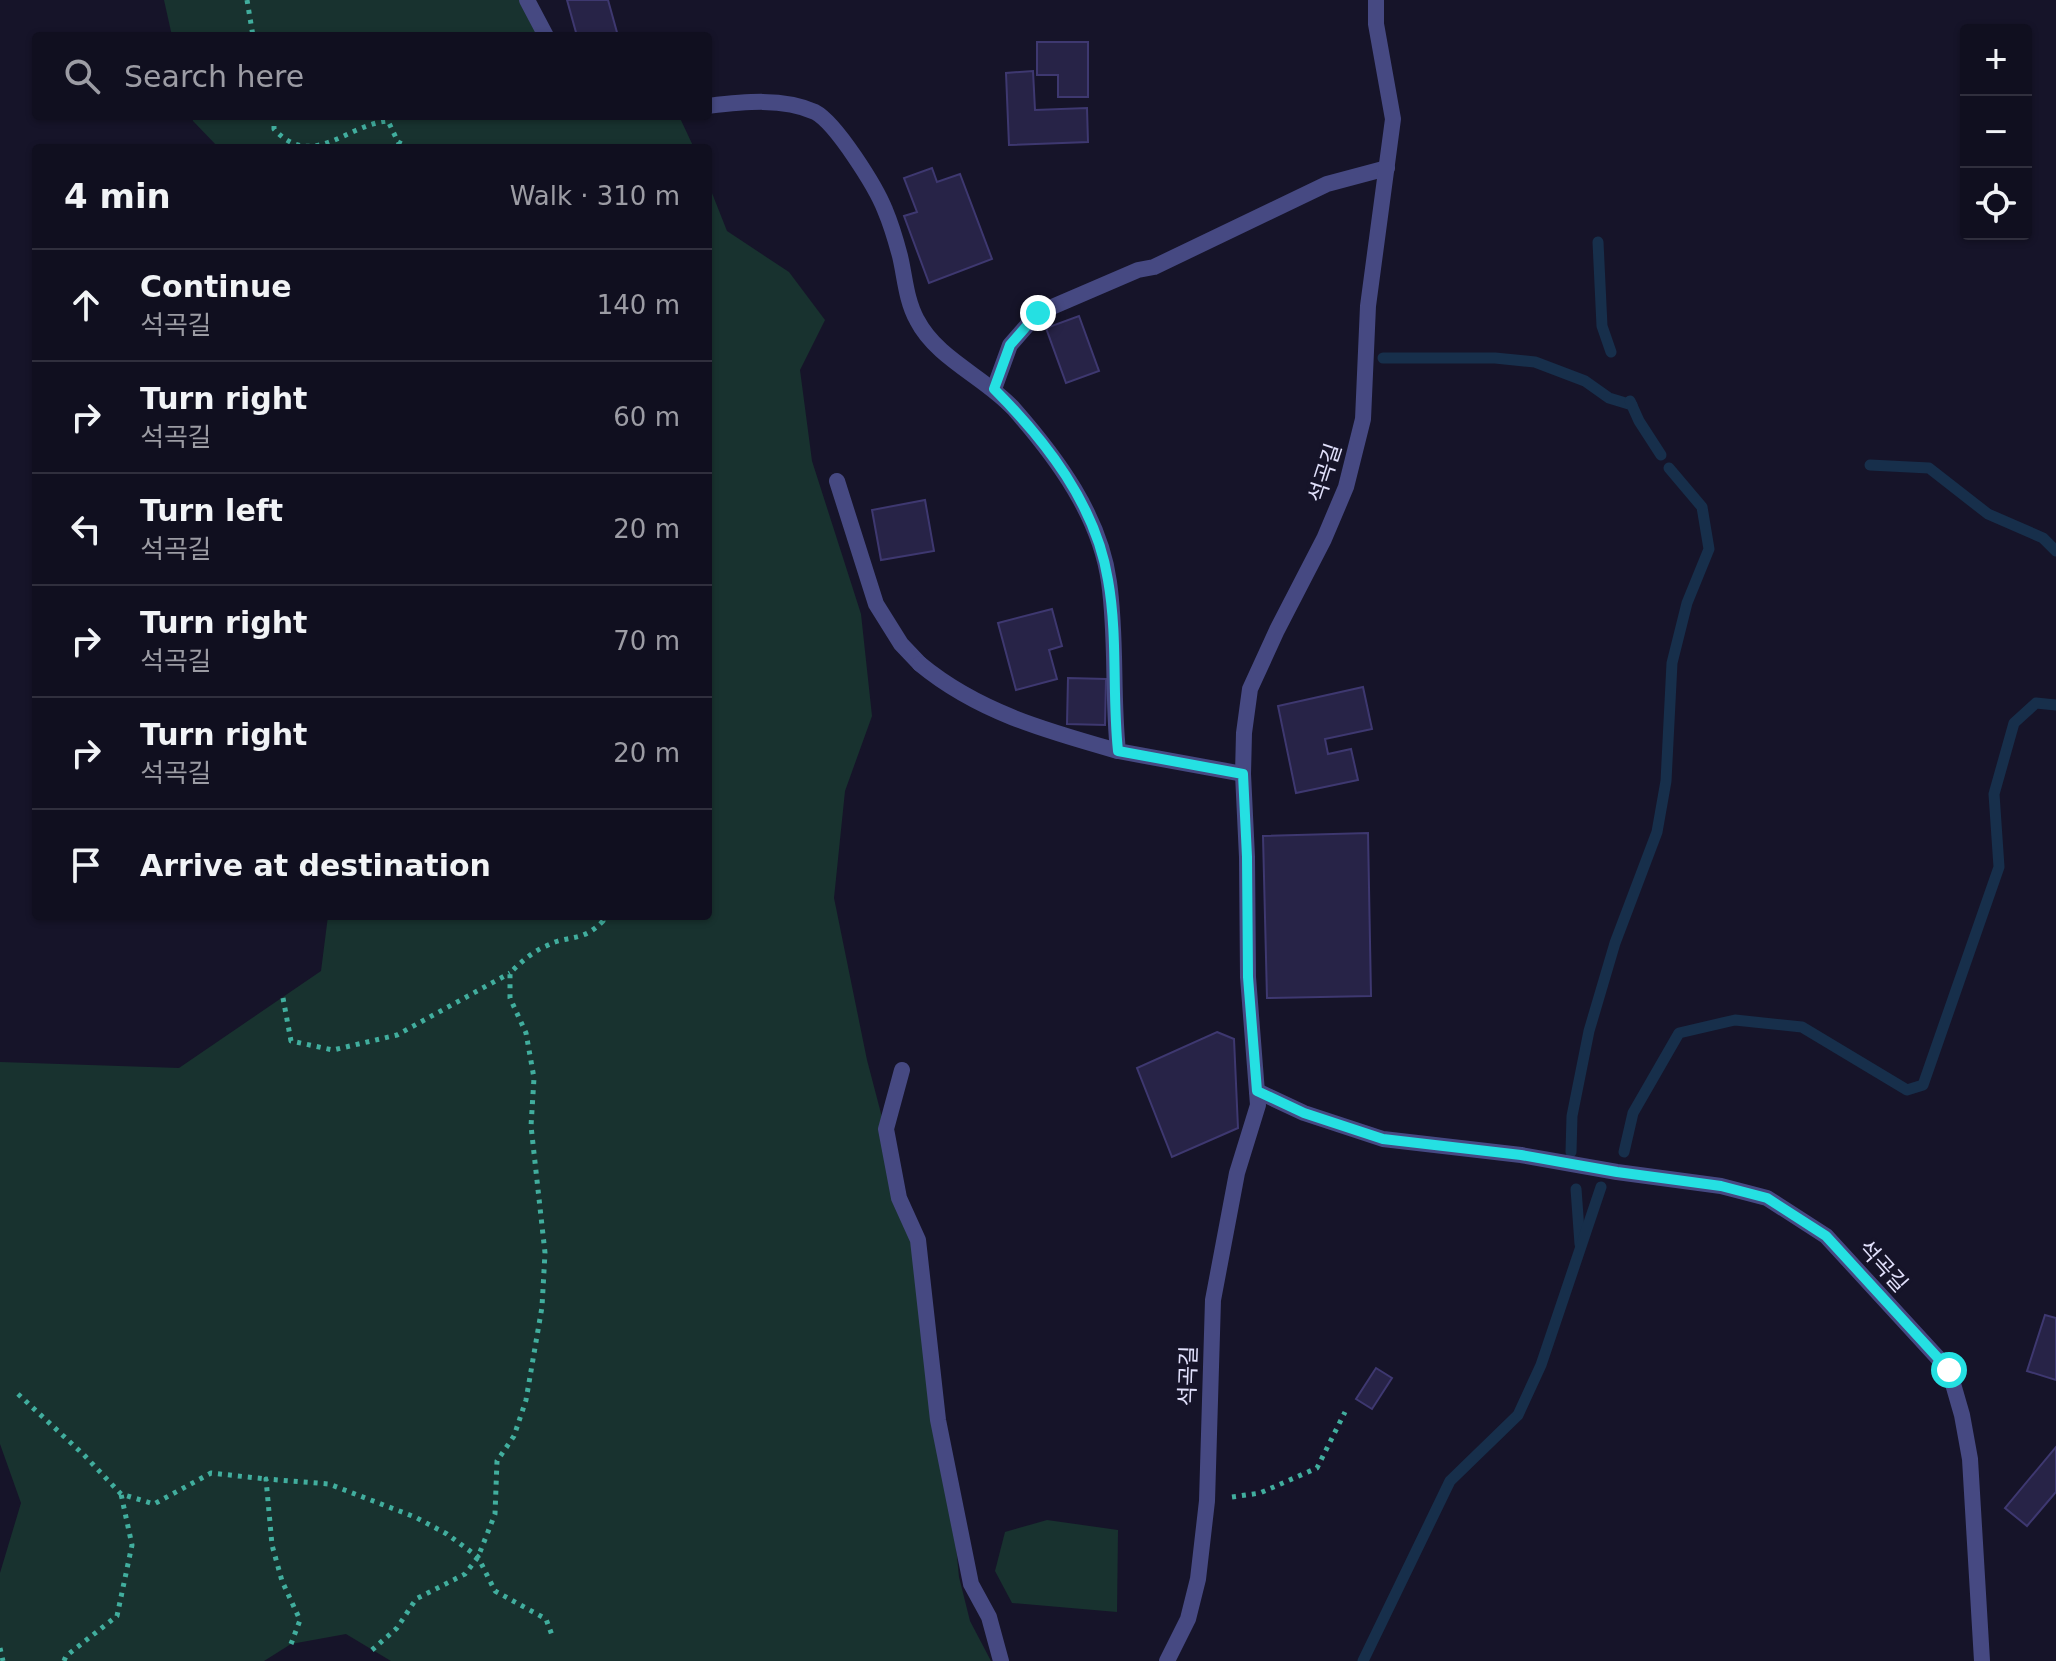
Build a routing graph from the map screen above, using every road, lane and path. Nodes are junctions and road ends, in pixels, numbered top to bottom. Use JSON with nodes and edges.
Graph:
{"nodes":[{"id":1,"x":247,"y":0,"type":"edge"},
{"id":2,"x":527,"y":0,"type":"edge"},
{"id":3,"x":1376,"y":0,"type":"edge"},
{"id":4,"x":252,"y":32,"type":"edge"},
{"id":5,"x":544,"y":32,"type":"edge"},
{"id":6,"x":712,"y":105,"type":"edge"},
{"id":7,"x":274,"y":120,"type":"edge"},
{"id":8,"x":298,"y":144,"type":"edge"},
{"id":9,"x":326,"y":144,"type":"edge"},
{"id":10,"x":402,"y":144,"type":"edge"},
{"id":11,"x":1387,"y":168,"type":"junction"},
{"id":12,"x":994,"y":389,"type":"junction"},
{"id":13,"x":837,"y":481,"type":"dead end"},
{"id":14,"x":1118,"y":751,"type":"junction"},
{"id":15,"x":1243,"y":774,"type":"junction"},
{"id":16,"x":603,"y":920,"type":"edge"},
{"id":17,"x":510,"y":973,"type":"junction"},
{"id":18,"x":283,"y":998,"type":"dead end"},
{"id":19,"x":902,"y":1070,"type":"dead end"},
{"id":20,"x":1257,"y":1091,"type":"junction"},
{"id":21,"x":18,"y":1394,"type":"dead end"},
{"id":22,"x":1345,"y":1412,"type":"dead end"},
{"id":23,"x":266,"y":1479,"type":"junction"},
{"id":24,"x":121,"y":1494,"type":"junction"},
{"id":25,"x":1207,"y":1501,"type":"junction"},
{"id":26,"x":478,"y":1557,"type":"junction"},
{"id":27,"x":553,"y":1638,"type":"dead end"},
{"id":28,"x":291,"y":1644,"type":"dead end"},
{"id":29,"x":0,"y":1648,"type":"edge"},
{"id":30,"x":372,"y":1650,"type":"dead end"},
{"id":31,"x":3,"y":1661,"type":"edge"},
{"id":32,"x":64,"y":1661,"type":"edge"},
{"id":33,"x":1001,"y":1661,"type":"edge"},
{"id":34,"x":1167,"y":1661,"type":"edge"},
{"id":35,"x":1982,"y":1661,"type":"edge"}],
"edges":[{"from":1,"to":4,"type":"path"},
{"from":2,"to":5,"type":"street"},
{"from":3,"to":11,"type":"street","name":"석곡길"},
{"from":6,"to":12,"type":"street"},
{"from":7,"to":8,"type":"path"},
{"from":9,"to":10,"type":"path"},
{"from":11,"to":12,"type":"street"},
{"from":11,"to":15,"type":"street","name":"석곡길"},
{"from":12,"to":14,"type":"street"},
{"from":13,"to":14,"type":"street"},
{"from":14,"to":15,"type":"street"},
{"from":15,"to":20,"type":"street","name":"석곡길"},
{"from":16,"to":17,"type":"path"},
{"from":17,"to":18,"type":"path"},
{"from":17,"to":26,"type":"path"},
{"from":19,"to":33,"type":"street"},
{"from":20,"to":25,"type":"street","name":"석곡길"},
{"from":20,"to":35,"type":"street","name":"석곡길"},
{"from":21,"to":24,"type":"path"},
{"from":22,"to":25,"type":"path"},
{"from":23,"to":24,"type":"path"},
{"from":23,"to":26,"type":"path"},
{"from":23,"to":28,"type":"path"},
{"from":24,"to":32,"type":"path"},
{"from":25,"to":34,"type":"street","name":"석곡길"},
{"from":26,"to":27,"type":"path"},
{"from":26,"to":30,"type":"path"},
{"from":29,"to":31,"type":"path"}]}
